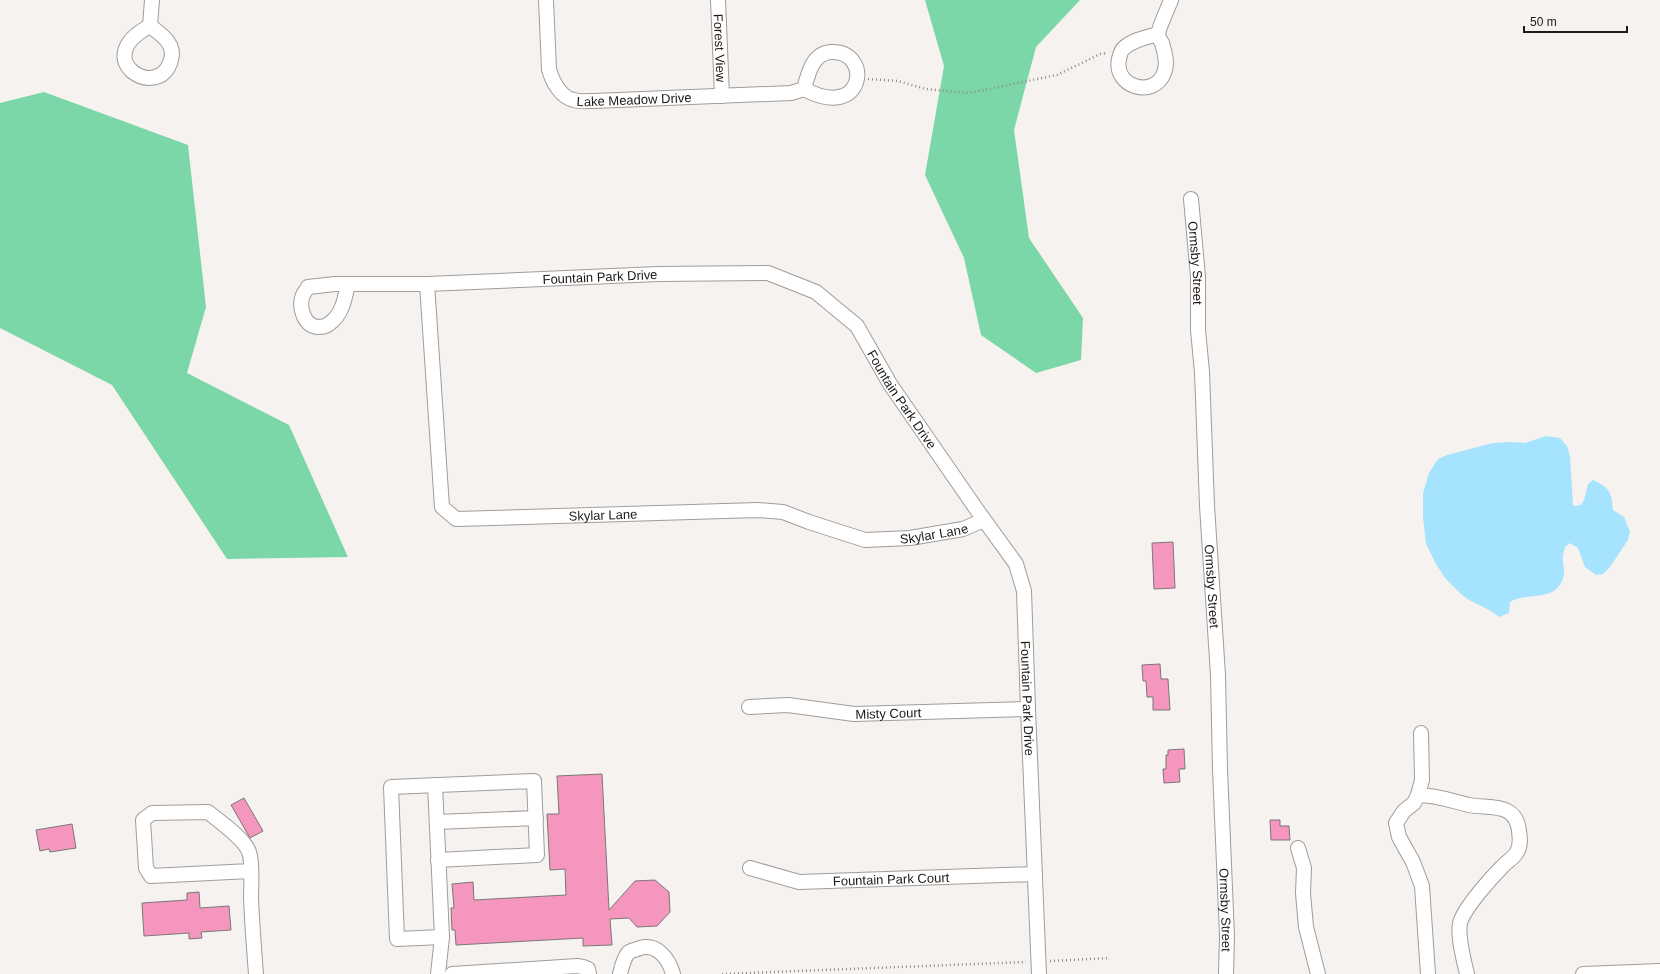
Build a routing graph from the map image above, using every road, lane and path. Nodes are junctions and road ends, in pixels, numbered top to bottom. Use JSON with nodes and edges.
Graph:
{"nodes":[{"id":1,"x":152,"y":0,"type":"edge"},
{"id":2,"x":546,"y":0,"type":"edge"},
{"id":3,"x":718,"y":0,"type":"edge"},
{"id":4,"x":1171,"y":0,"type":"edge"},
{"id":5,"x":150,"y":26,"type":"dead end"},
{"id":6,"x":1158,"y":34,"type":"junction"},
{"id":7,"x":1122,"y":51,"type":"junction"},
{"id":8,"x":857,"y":78,"type":"junction"},
{"id":9,"x":804,"y":89,"type":"junction"},
{"id":10,"x":722,"y":96,"type":"junction"},
{"id":11,"x":1191,"y":199,"type":"dead end"},
{"id":12,"x":348,"y":284,"type":"dead end"},
{"id":13,"x":427,"y":284,"type":"junction"},
{"id":14,"x":984,"y":520,"type":"junction"},
{"id":15,"x":749,"y":707,"type":"dead end"},
{"id":16,"x":1028,"y":709,"type":"junction"},
{"id":17,"x":1421,"y":733,"type":"dead end"},
{"id":18,"x":435,"y":785,"type":"junction"},
{"id":19,"x":1418,"y":795,"type":"junction"},
{"id":20,"x":536,"y":818,"type":"junction"},
{"id":21,"x":437,"y":822,"type":"junction"},
{"id":22,"x":1298,"y":848,"type":"dead end"},
{"id":23,"x":438,"y":860,"type":"junction"},
{"id":24,"x":750,"y":868,"type":"dead end"},
{"id":25,"x":250,"y":871,"type":"junction"},
{"id":26,"x":1035,"y":874,"type":"junction"},
{"id":27,"x":442,"y":938,"type":"junction"},
{"id":28,"x":1110,"y":958,"type":"dead end"},
{"id":29,"x":1039,"y":968,"type":"edge"},
{"id":30,"x":1660,"y":971,"type":"edge"},
{"id":31,"x":256,"y":974,"type":"edge"},
{"id":32,"x":438,"y":974,"type":"edge"},
{"id":33,"x":452,"y":974,"type":"edge"},
{"id":34,"x":589,"y":974,"type":"edge"},
{"id":35,"x":620,"y":974,"type":"edge"},
{"id":36,"x":673,"y":974,"type":"edge"},
{"id":37,"x":722,"y":974,"type":"edge"},
{"id":38,"x":1226,"y":974,"type":"edge"},
{"id":39,"x":1318,"y":974,"type":"edge"},
{"id":40,"x":1428,"y":974,"type":"edge"},
{"id":41,"x":1467,"y":974,"type":"edge"},
{"id":42,"x":1583,"y":974,"type":"edge"}],
"edges":[{"from":1,"to":5,"type":"street"},
{"from":2,"to":10,"type":"street","name":"Lake Meadow Drive"},
{"from":3,"to":10,"type":"street","name":"Forest View"},
{"from":4,"to":6,"type":"street"},
{"from":6,"to":7,"type":"street"},
{"from":6,"to":7,"type":"street"},
{"from":7,"to":8,"type":"path"},
{"from":8,"to":9,"type":"street"},
{"from":8,"to":9,"type":"street"},
{"from":9,"to":10,"type":"street","name":"Lake Meadow Drive"},
{"from":11,"to":38,"type":"street","name":"Ormsby Street"},
{"from":12,"to":13,"type":"street","name":"Fountain Park Drive"},
{"from":13,"to":14,"type":"street","name":"Fountain Park Drive"},
{"from":13,"to":14,"type":"street","name":"Skylar Lane"},
{"from":14,"to":16,"type":"street","name":"Fountain Park Drive"},
{"from":15,"to":16,"type":"street","name":"Misty Court"},
{"from":16,"to":26,"type":"street","name":"Fountain Park Drive"},
{"from":17,"to":19,"type":"street"},
{"from":18,"to":20,"type":"street"},
{"from":18,"to":21,"type":"street"},
{"from":18,"to":27,"type":"street"},
{"from":19,"to":40,"type":"street"},
{"from":19,"to":41,"type":"street"},
{"from":20,"to":21,"type":"street"},
{"from":20,"to":23,"type":"street"},
{"from":21,"to":23,"type":"street"},
{"from":22,"to":39,"type":"street"},
{"from":23,"to":27,"type":"street"},
{"from":24,"to":26,"type":"street","name":"Fountain Park Court"},
{"from":25,"to":25,"type":"street"},
{"from":25,"to":31,"type":"street"},
{"from":26,"to":29,"type":"street","name":"Fountain Park Drive"},
{"from":27,"to":32,"type":"street"},
{"from":28,"to":29,"type":"path"},
{"from":29,"to":37,"type":"path"},
{"from":30,"to":42,"type":"street"},
{"from":33,"to":34,"type":"street"},
{"from":35,"to":36,"type":"street"}]}
